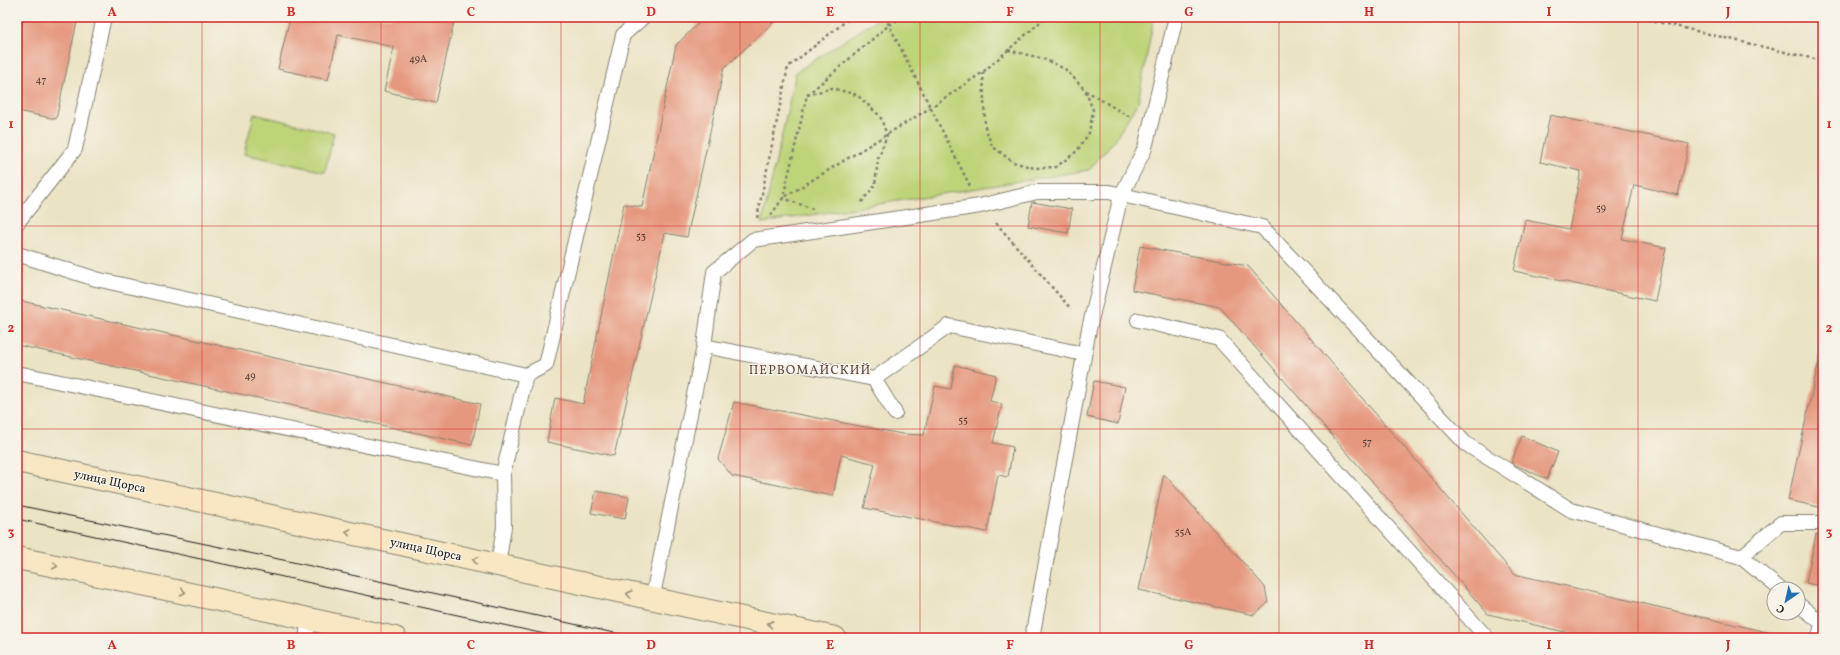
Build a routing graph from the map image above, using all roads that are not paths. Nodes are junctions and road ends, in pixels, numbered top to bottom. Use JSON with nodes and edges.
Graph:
{"nodes":[{"id":1,"x":104,"y":17,"type":"edge"},
{"id":2,"x":644,"y":17,"type":"edge"},
{"id":3,"x":1176,"y":17,"type":"edge"},
{"id":4,"x":1121,"y":196,"type":"junction"},
{"id":5,"x":17,"y":223,"type":"edge"},
{"id":6,"x":17,"y":254,"type":"edge"},
{"id":7,"x":1138,"y":320,"type":"dead end"},
{"id":8,"x":704,"y":346,"type":"junction"},
{"id":9,"x":1084,"y":354,"type":"junction"},
{"id":10,"x":17,"y":373,"type":"edge"},
{"id":11,"x":526,"y":375,"type":"junction"},
{"id":12,"x":874,"y":379,"type":"junction"},
{"id":13,"x":895,"y":413,"type":"dead end"},
{"id":14,"x":17,"y":461,"type":"edge"},
{"id":15,"x":503,"y":474,"type":"junction"},
{"id":16,"x":1823,"y":523,"type":"edge"},
{"id":17,"x":1741,"y":557,"type":"junction"},
{"id":18,"x":17,"y":558,"type":"edge"},
{"id":19,"x":498,"y":565,"type":"junction"},
{"id":20,"x":1770,"y":581,"type":"edge"},
{"id":21,"x":652,"y":600,"type":"junction"},
{"id":22,"x":1806,"y":610,"type":"edge"},
{"id":23,"x":1823,"y":624,"type":"edge"},
{"id":24,"x":307,"y":629,"type":"edge"},
{"id":25,"x":395,"y":638,"type":"edge"},
{"id":26,"x":836,"y":638,"type":"edge"},
{"id":27,"x":1032,"y":638,"type":"edge"},
{"id":28,"x":1487,"y":638,"type":"edge"},
{"id":29,"x":1819,"y":638,"type":"edge"}],
"edges":[{"from":1,"to":5,"type":"lane"},
{"from":2,"to":11,"type":"lane"},
{"from":3,"to":4,"type":"lane"},
{"from":4,"to":8,"type":"lane"},
{"from":4,"to":9,"type":"lane"},
{"from":4,"to":17,"type":"lane"},
{"from":6,"to":11,"type":"lane"},
{"from":7,"to":28,"type":"lane"},
{"from":8,"to":12,"type":"lane"},
{"from":8,"to":21,"type":"lane"},
{"from":9,"to":12,"type":"lane"},
{"from":9,"to":27,"type":"lane"},
{"from":10,"to":15,"type":"lane"},
{"from":11,"to":15,"type":"lane"},
{"from":12,"to":13,"type":"lane"},
{"from":19,"to":14,"type":"main road","name":"улица Щорса","one_way":true},
{"from":15,"to":19,"type":"lane"},
{"from":16,"to":17,"type":"lane"},
{"from":17,"to":20,"type":"lane"},
{"from":18,"to":24,"type":"main road","one_way":true},
{"from":21,"to":19,"type":"main road","name":"улица Щорса","one_way":true},
{"from":26,"to":21,"type":"main road","name":"улица Щорса","one_way":true},
{"from":22,"to":23,"type":"lane"},
{"from":23,"to":29,"type":"lane"},
{"from":24,"to":25,"type":"main road"}]}
